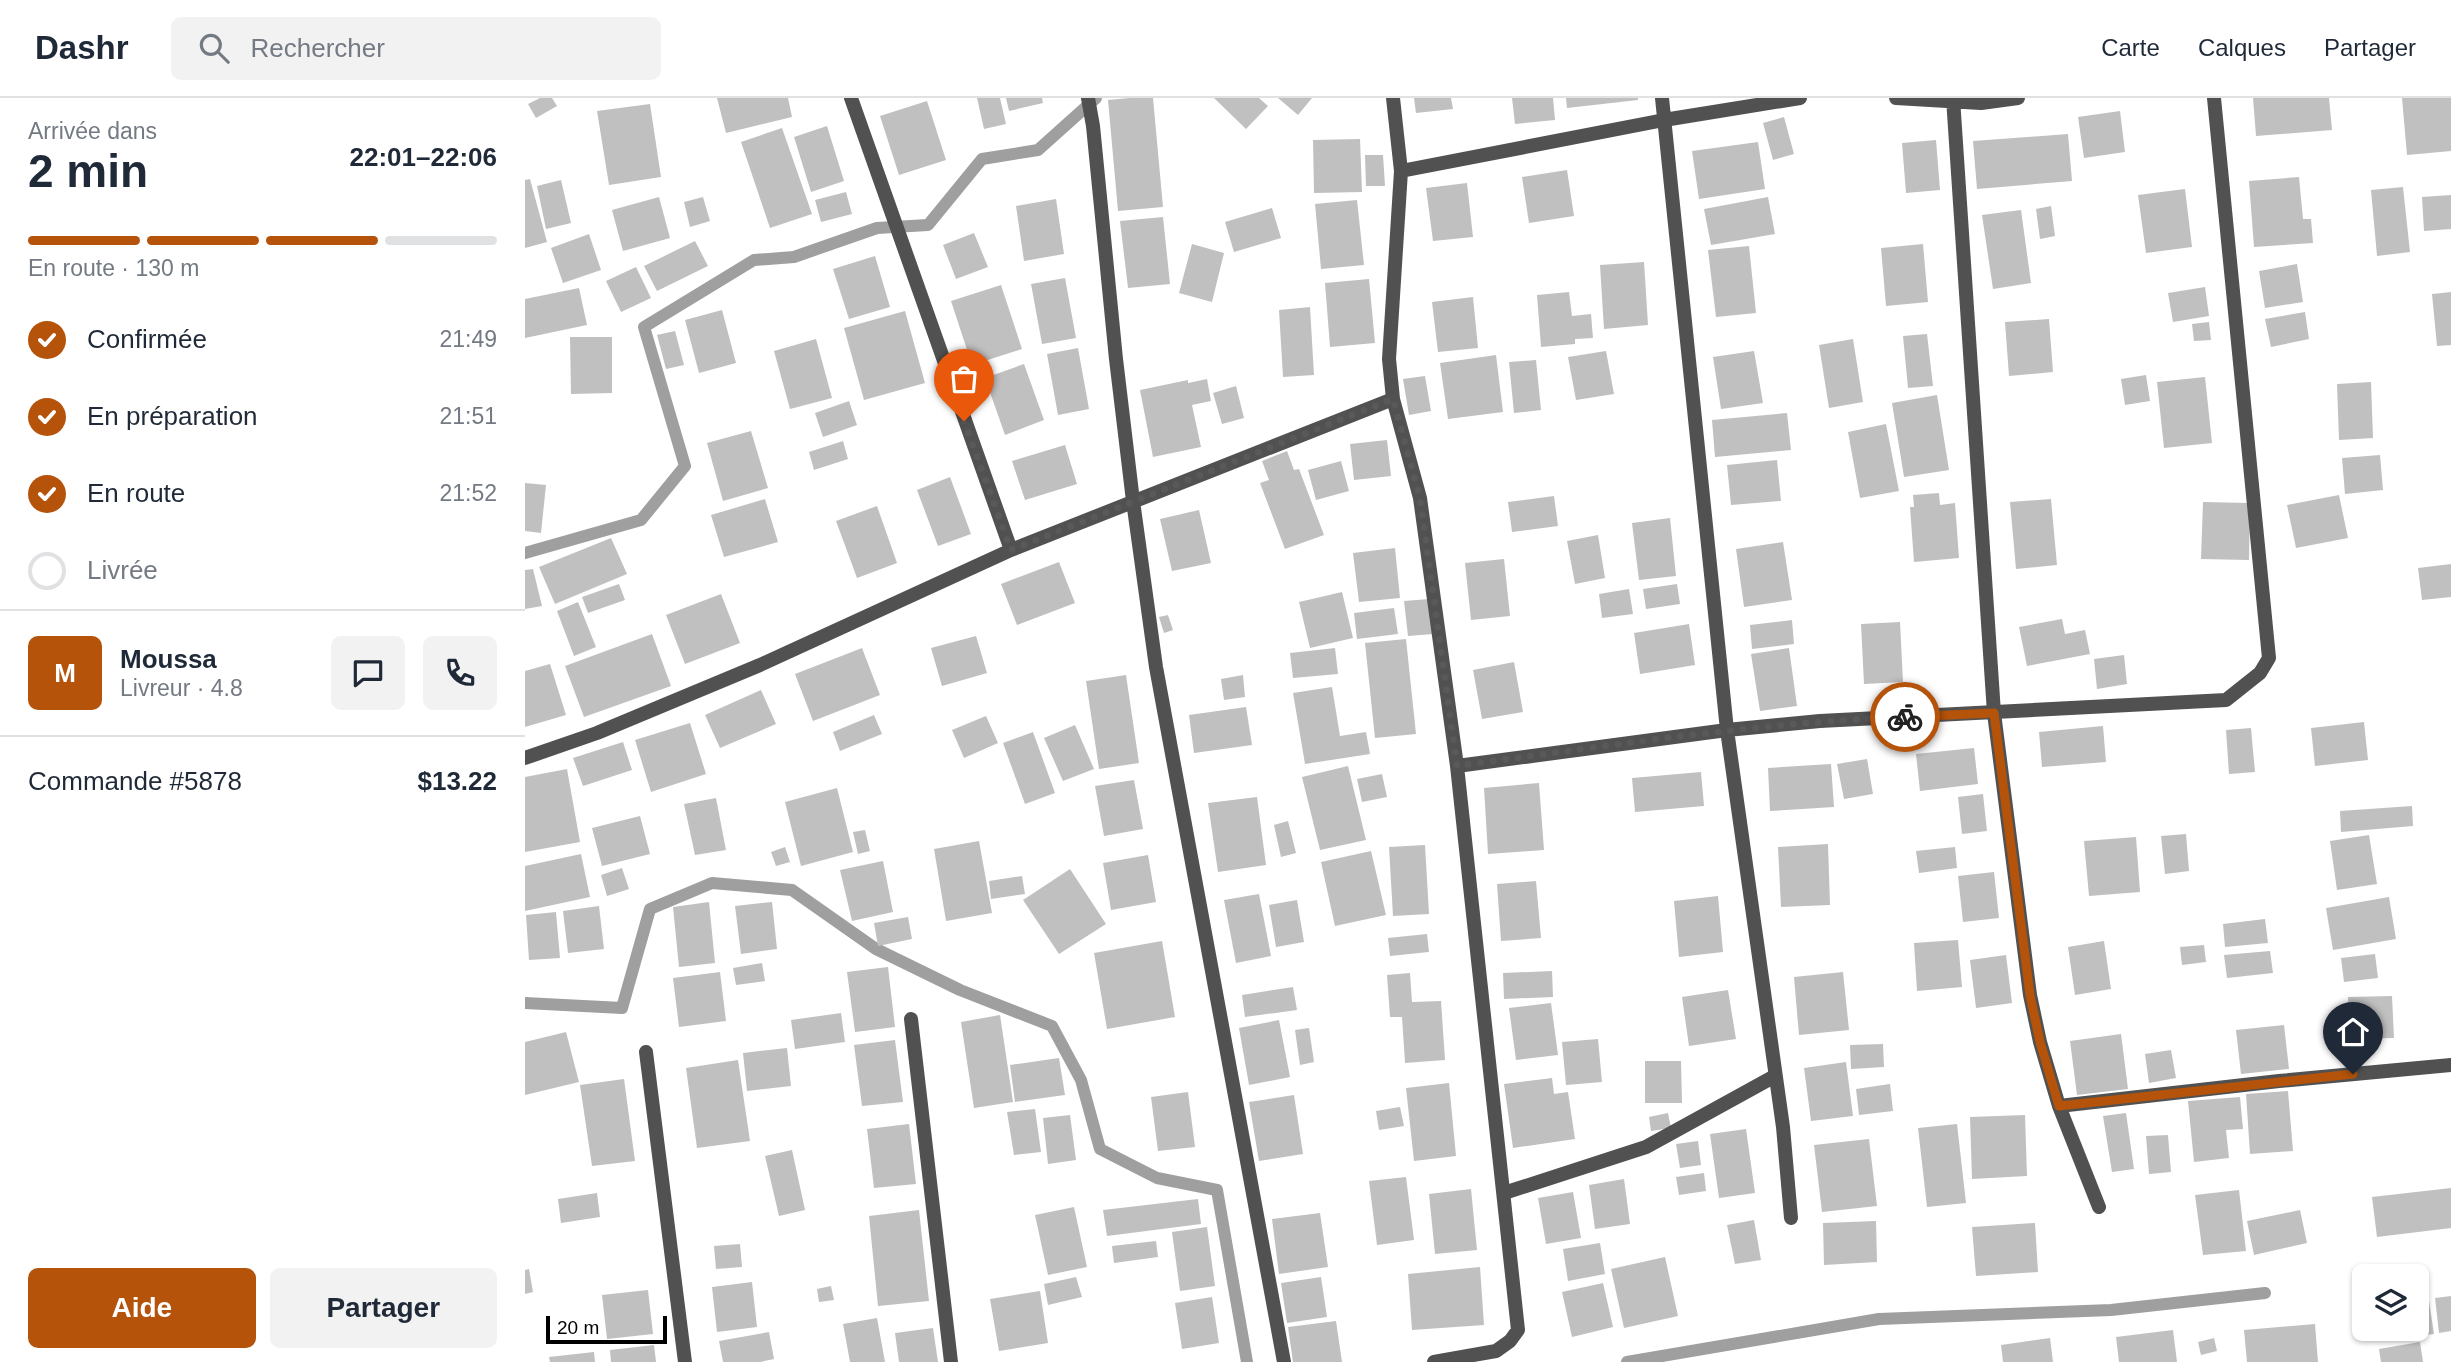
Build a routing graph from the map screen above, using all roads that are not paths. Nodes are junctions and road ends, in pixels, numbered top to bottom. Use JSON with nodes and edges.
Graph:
{"nodes":[{"id":1,"x":851,"y":98,"type":"edge"},
{"id":2,"x":1088,"y":98,"type":"edge"},
{"id":3,"x":1393,"y":98,"type":"edge"},
{"id":4,"x":1662,"y":98,"type":"edge"},
{"id":5,"x":1800,"y":98,"type":"edge"},
{"id":6,"x":1896,"y":98,"type":"edge"},
{"id":7,"x":2018,"y":98,"type":"edge"},
{"id":8,"x":2214,"y":98,"type":"edge"},
{"id":9,"x":1953,"y":99,"type":"edge"},
{"id":10,"x":1664,"y":120,"type":"junction"},
{"id":11,"x":1401,"y":171,"type":"junction"},
{"id":12,"x":1393,"y":399,"type":"junction"},
{"id":13,"x":1133,"y":501,"type":"junction"},
{"id":14,"x":1011,"y":550,"type":"junction"},
{"id":15,"x":1994,"y":713,"type":"junction"},
{"id":16,"x":1727,"y":730,"type":"junction"},
{"id":17,"x":525,"y":758,"type":"edge"},
{"id":18,"x":1457,"y":766,"type":"junction"},
{"id":19,"x":912,"y":1019,"type":"dead end"},
{"id":20,"x":646,"y":1052,"type":"dead end"},
{"id":21,"x":2451,"y":1065,"type":"edge"},
{"id":22,"x":1775,"y":1076,"type":"junction"},
{"id":23,"x":2059,"y":1106,"type":"junction"},
{"id":24,"x":1504,"y":1193,"type":"junction"},
{"id":25,"x":2099,"y":1207,"type":"dead end"},
{"id":26,"x":1791,"y":1218,"type":"dead end"},
{"id":27,"x":685,"y":1362,"type":"edge"},
{"id":28,"x":951,"y":1362,"type":"edge"},
{"id":29,"x":1284,"y":1362,"type":"edge"},
{"id":30,"x":1434,"y":1362,"type":"edge"}],
"edges":[{"from":1,"to":14,"type":"street"},
{"from":2,"to":13,"type":"street"},
{"from":3,"to":11,"type":"street"},
{"from":4,"to":10,"type":"street"},
{"from":5,"to":10,"type":"street"},
{"from":6,"to":9,"type":"street"},
{"from":7,"to":9,"type":"street"},
{"from":8,"to":15,"type":"street"},
{"from":9,"to":15,"type":"street"},
{"from":10,"to":11,"type":"street"},
{"from":10,"to":16,"type":"street"},
{"from":11,"to":12,"type":"street"},
{"from":12,"to":13,"type":"street"},
{"from":12,"to":18,"type":"street"},
{"from":13,"to":14,"type":"street"},
{"from":13,"to":29,"type":"street"},
{"from":14,"to":17,"type":"street"},
{"from":15,"to":16,"type":"street"},
{"from":15,"to":23,"type":"street"},
{"from":16,"to":18,"type":"street"},
{"from":16,"to":22,"type":"street"},
{"from":18,"to":24,"type":"street"},
{"from":19,"to":28,"type":"street"},
{"from":20,"to":27,"type":"street"},
{"from":21,"to":23,"type":"street"},
{"from":22,"to":24,"type":"street"},
{"from":22,"to":26,"type":"street"},
{"from":23,"to":25,"type":"street"},
{"from":24,"to":30,"type":"street"}]}
